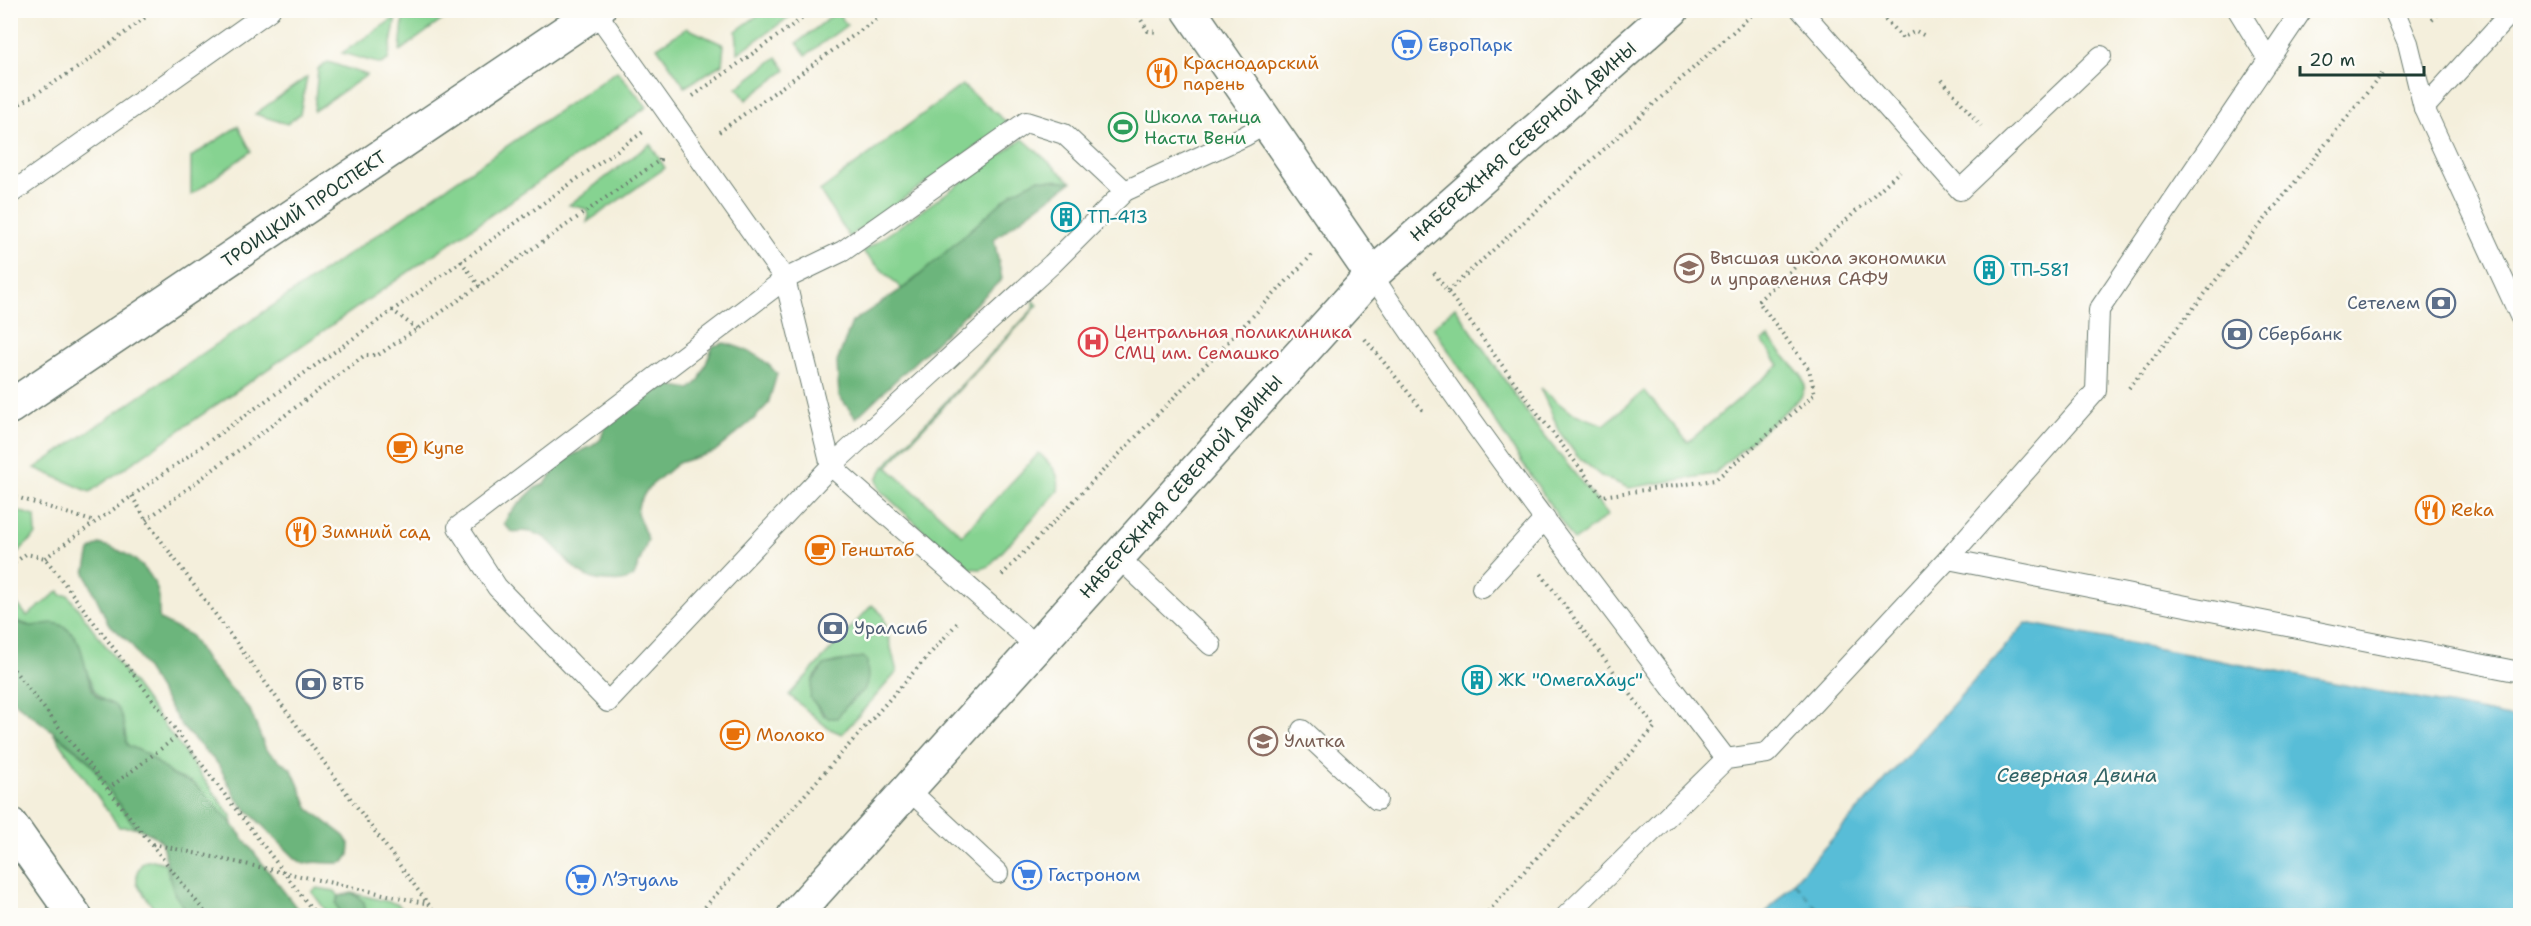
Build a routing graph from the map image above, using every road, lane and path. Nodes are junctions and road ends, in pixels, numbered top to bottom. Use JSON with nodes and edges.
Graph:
{"nodes":[{"id":1,"x":155,"y":10,"type":"edge"},
{"id":2,"x":270,"y":10,"type":"edge"},
{"id":3,"x":814,"y":10,"type":"edge"},
{"id":4,"x":889,"y":10,"type":"edge"},
{"id":5,"x":1189,"y":10,"type":"edge"},
{"id":6,"x":1672,"y":10,"type":"edge"},
{"id":7,"x":1757,"y":10,"type":"edge"},
{"id":8,"x":1801,"y":10,"type":"edge"},
{"id":9,"x":1877,"y":10,"type":"edge"},
{"id":10,"x":2238,"y":10,"type":"edge"},
{"id":11,"x":2302,"y":10,"type":"edge"},
{"id":12,"x":2394,"y":10,"type":"edge"},
{"id":13,"x":2442,"y":10,"type":"edge"},
{"id":14,"x":2513,"y":10,"type":"edge"},
{"id":15,"x":597,"y":11,"type":"edge"},
{"id":16,"x":1927,"y":37,"type":"dead end"},
{"id":17,"x":2408,"y":42,"type":"junction"},
{"id":18,"x":2101,"y":56,"type":"dead end"},
{"id":19,"x":2268,"y":59,"type":"junction"},
{"id":20,"x":1942,"y":80,"type":"dead end"},
{"id":21,"x":2424,"y":108,"type":"junction"},
{"id":22,"x":10,"y":110,"type":"edge"},
{"id":23,"x":668,"y":114,"type":"junction"},
{"id":24,"x":1267,"y":123,"type":"junction"},
{"id":25,"x":1983,"y":128,"type":"dead end"},
{"id":26,"x":651,"y":140,"type":"dead end"},
{"id":27,"x":656,"y":150,"type":"dead end"},
{"id":28,"x":694,"y":150,"type":"junction"},
{"id":29,"x":660,"y":160,"type":"junction"},
{"id":30,"x":1905,"y":166,"type":"dead end"},
{"id":31,"x":1125,"y":191,"type":"junction"},
{"id":32,"x":10,"y":194,"type":"edge"},
{"id":33,"x":461,"y":261,"type":"junction"},
{"id":34,"x":1429,"y":266,"type":"dead end"},
{"id":35,"x":1372,"y":275,"type":"junction"},
{"id":36,"x":785,"y":279,"type":"junction"},
{"id":37,"x":480,"y":287,"type":"junction"},
{"id":38,"x":1448,"y":291,"type":"junction"},
{"id":39,"x":392,"y":310,"type":"junction"},
{"id":40,"x":2520,"y":316,"type":"edge"},
{"id":41,"x":417,"y":329,"type":"junction"},
{"id":42,"x":1358,"y":331,"type":"dead end"},
{"id":43,"x":2122,"y":396,"type":"dead end"},
{"id":44,"x":10,"y":407,"type":"edge"},
{"id":45,"x":1428,"y":417,"type":"dead end"},
{"id":46,"x":831,"y":466,"type":"junction"},
{"id":47,"x":10,"y":495,"type":"edge"},
{"id":48,"x":132,"y":496,"type":"junction"},
{"id":49,"x":1545,"y":519,"type":"junction"},
{"id":50,"x":146,"y":520,"type":"junction"},
{"id":51,"x":96,"y":522,"type":"junction"},
{"id":52,"x":1520,"y":546,"type":"junction"},
{"id":53,"x":1118,"y":557,"type":"junction"},
{"id":54,"x":45,"y":558,"type":"junction"},
{"id":55,"x":1948,"y":559,"type":"junction"},
{"id":56,"x":10,"y":566,"type":"edge"},
{"id":57,"x":1482,"y":588,"type":"dead end"},
{"id":58,"x":1211,"y":645,"type":"dead end"},
{"id":59,"x":1036,"y":647,"type":"junction"},
{"id":60,"x":10,"y":664,"type":"edge"},
{"id":61,"x":2520,"y":672,"type":"edge"},
{"id":62,"x":1302,"y":730,"type":"dead end"},
{"id":63,"x":179,"y":735,"type":"junction"},
{"id":64,"x":1726,"y":759,"type":"junction"},
{"id":65,"x":108,"y":789,"type":"junction"},
{"id":66,"x":908,"y":789,"type":"junction"},
{"id":67,"x":1377,"y":800,"type":"dead end"},
{"id":68,"x":10,"y":824,"type":"edge"},
{"id":69,"x":152,"y":844,"type":"junction"},
{"id":70,"x":285,"y":872,"type":"junction"},
{"id":71,"x":998,"y":873,"type":"dead end"},
{"id":72,"x":429,"y":904,"type":"junction"},
{"id":73,"x":75,"y":915,"type":"edge"},
{"id":74,"x":208,"y":915,"type":"edge"},
{"id":75,"x":317,"y":915,"type":"edge"},
{"id":76,"x":437,"y":915,"type":"edge"},
{"id":77,"x":794,"y":915,"type":"edge"},
{"id":78,"x":1484,"y":915,"type":"edge"},
{"id":79,"x":1566,"y":915,"type":"edge"}],
"edges":[{"from":1,"to":22,"type":"path"},
{"from":2,"to":32,"type":"lane"},
{"from":3,"to":23,"type":"path"},
{"from":4,"to":28,"type":"path"},
{"from":5,"to":24,"type":"street"},
{"from":6,"to":35,"type":"street","name":"НАБЕРЕЖНАЯ СЕВЕРНОЙ ДВИНЫ"},
{"from":7,"to":38,"type":"path"},
{"from":8,"to":18,"type":"lane"},
{"from":9,"to":16,"type":"path"},
{"from":10,"to":19,"type":"lane"},
{"from":11,"to":19,"type":"lane"},
{"from":12,"to":17,"type":"lane"},
{"from":13,"to":17,"type":"path"},
{"from":14,"to":21,"type":"lane"},
{"from":15,"to":23,"type":"lane"},
{"from":15,"to":44,"type":"street","name":"ТРОИЦКИЙ ПРОСПЕКТ"},
{"from":17,"to":21,"type":"lane"},
{"from":17,"to":43,"type":"path"},
{"from":19,"to":55,"type":"lane"},
{"from":20,"to":25,"type":"path"},
{"from":21,"to":40,"type":"lane"},
{"from":23,"to":28,"type":"lane"},
{"from":24,"to":31,"type":"lane"},
{"from":24,"to":35,"type":"street"},
{"from":26,"to":33,"type":"path"},
{"from":27,"to":29,"type":"path"},
{"from":28,"to":29,"type":"path"},
{"from":28,"to":36,"type":"lane"},
{"from":29,"to":37,"type":"path"},
{"from":30,"to":38,"type":"path"},
{"from":31,"to":36,"type":"lane"},
{"from":31,"to":46,"type":"lane"},
{"from":33,"to":37,"type":"path"},
{"from":33,"to":39,"type":"path"},
{"from":34,"to":38,"type":"path"},
{"from":35,"to":49,"type":"lane"},
{"from":35,"to":53,"type":"street","name":"НАБЕРЕЖНАЯ СЕВЕРНОЙ ДВИНЫ"},
{"from":36,"to":46,"type":"lane"},
{"from":36,"to":46,"type":"lane"},
{"from":37,"to":41,"type":"path"},
{"from":39,"to":41,"type":"path"},
{"from":39,"to":48,"type":"path"},
{"from":41,"to":50,"type":"path"},
{"from":42,"to":45,"type":"path"},
{"from":46,"to":59,"type":"lane"},
{"from":47,"to":51,"type":"path"},
{"from":48,"to":50,"type":"path"},
{"from":48,"to":51,"type":"path"},
{"from":49,"to":52,"type":"lane"},
{"from":49,"to":64,"type":"lane"},
{"from":50,"to":72,"type":"path"},
{"from":51,"to":54,"type":"path"},
{"from":52,"to":57,"type":"lane"},
{"from":52,"to":78,"type":"path"},
{"from":53,"to":58,"type":"lane"},
{"from":53,"to":59,"type":"street","name":"НАБЕРЕЖНАЯ СЕВЕРНОЙ ДВИНЫ"},
{"from":54,"to":56,"type":"path"},
{"from":54,"to":63,"type":"path"},
{"from":55,"to":61,"type":"lane"},
{"from":55,"to":64,"type":"lane"},
{"from":59,"to":66,"type":"street","name":"НАБЕРЕЖНАЯ СЕВЕРНОЙ ДВИНЫ"},
{"from":60,"to":65,"type":"path"},
{"from":62,"to":67,"type":"lane"},
{"from":63,"to":65,"type":"path"},
{"from":63,"to":70,"type":"path"},
{"from":64,"to":79,"type":"lane"},
{"from":65,"to":69,"type":"path"},
{"from":66,"to":71,"type":"lane"},
{"from":66,"to":77,"type":"street","name":"НАБЕРЕЖНАЯ СЕВЕРНОЙ ДВИНЫ"},
{"from":68,"to":73,"type":"street"},
{"from":69,"to":70,"type":"path"},
{"from":69,"to":74,"type":"path"},
{"from":70,"to":72,"type":"path"},
{"from":70,"to":75,"type":"path"},
{"from":72,"to":76,"type":"path"}]}
